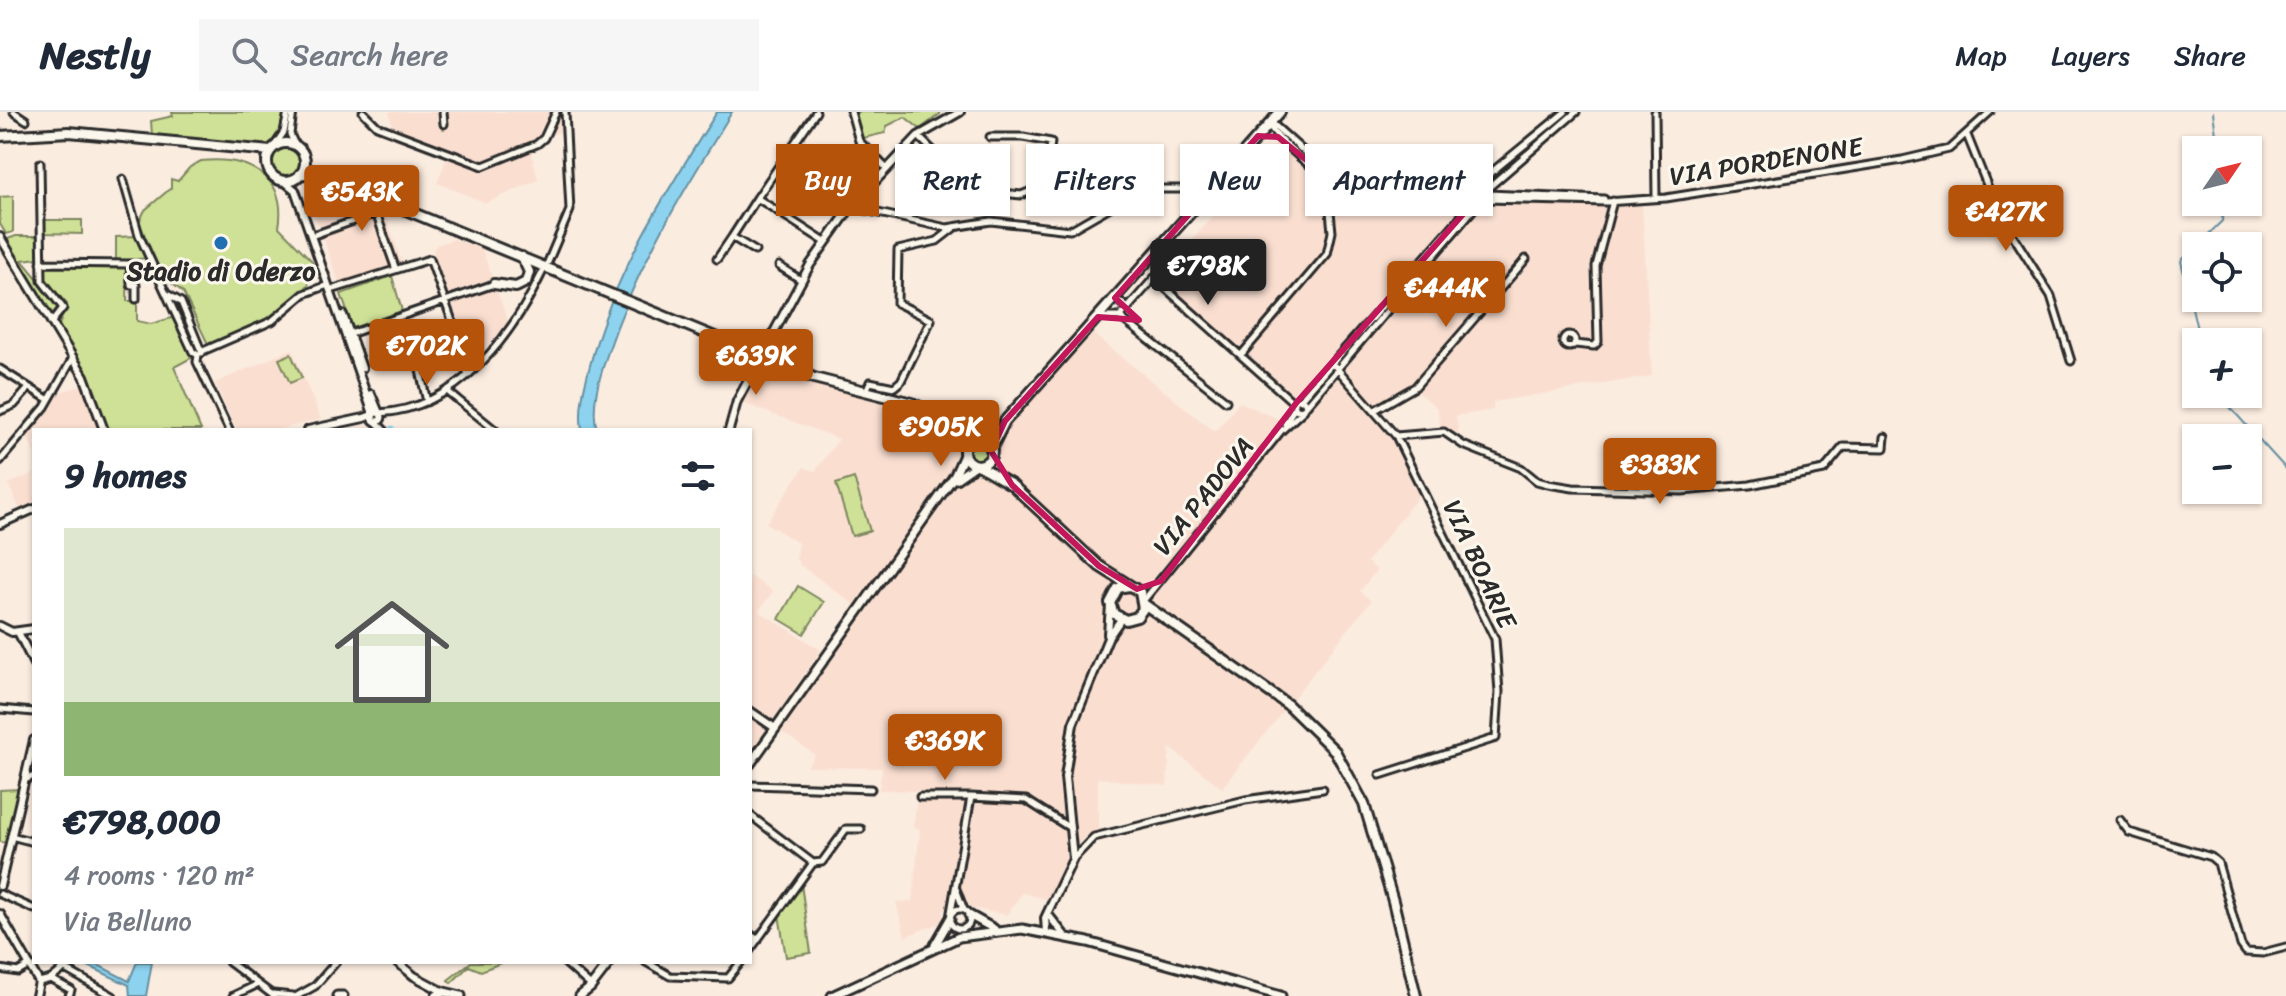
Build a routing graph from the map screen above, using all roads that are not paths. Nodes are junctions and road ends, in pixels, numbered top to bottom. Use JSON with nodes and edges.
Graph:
{"nodes":[{"id":1,"x":14,"y":112,"type":"edge"},
{"id":2,"x":291,"y":112,"type":"edge"},
{"id":3,"x":443,"y":112,"type":"edge"},
{"id":4,"x":556,"y":112,"type":"edge"},
{"id":5,"x":565,"y":112,"type":"edge"},
{"id":6,"x":816,"y":112,"type":"edge"},
{"id":7,"x":851,"y":112,"type":"edge"},
{"id":8,"x":960,"y":112,"type":"edge"},
{"id":9,"x":1281,"y":112,"type":"edge"},
{"id":10,"x":1565,"y":112,"type":"edge"},
{"id":11,"x":1576,"y":112,"type":"edge"},
{"id":12,"x":1655,"y":112,"type":"edge"},
{"id":13,"x":1990,"y":112,"type":"edge"},
{"id":14,"x":365,"y":115,"type":"edge"},
{"id":15,"x":26,"y":120,"type":"dead end"},
{"id":16,"x":444,"y":124,"type":"dead end"},
{"id":17,"x":1270,"y":124,"type":"junction"},
{"id":18,"x":1283,"y":131,"type":"junction"},
{"id":19,"x":1967,"y":135,"type":"junction"},
{"id":20,"x":0,"y":136,"type":"edge"},
{"id":21,"x":918,"y":136,"type":"junction"},
{"id":22,"x":1258,"y":136,"type":"junction"},
{"id":23,"x":990,"y":137,"type":"dead end"},
{"id":24,"x":1278,"y":137,"type":"junction"},
{"id":25,"x":793,"y":144,"type":"edge"},
{"id":26,"x":861,"y":144,"type":"edge"},
{"id":27,"x":1251,"y":144,"type":"edge"},
{"id":28,"x":295,"y":145,"type":"junction"},
{"id":29,"x":273,"y":148,"type":"junction"},
{"id":30,"x":244,"y":151,"type":"junction"},
{"id":31,"x":1305,"y":152,"type":"edge"},
{"id":32,"x":1305,"y":157,"type":"edge"},
{"id":33,"x":305,"y":161,"type":"junction"},
{"id":34,"x":879,"y":161,"type":"edge"},
{"id":35,"x":40,"y":163,"type":"dead end"},
{"id":36,"x":267,"y":163,"type":"junction"},
{"id":37,"x":776,"y":169,"type":"edge"},
{"id":38,"x":887,"y":169,"type":"junction"},
{"id":39,"x":1493,"y":171,"type":"edge"},
{"id":40,"x":299,"y":175,"type":"junction"},
{"id":41,"x":321,"y":175,"type":"junction"},
{"id":42,"x":879,"y":178,"type":"edge"},
{"id":43,"x":123,"y":179,"type":"dead end"},
{"id":44,"x":284,"y":181,"type":"junction"},
{"id":45,"x":1180,"y":189,"type":"edge"},
{"id":46,"x":1493,"y":189,"type":"edge"},
{"id":47,"x":1493,"y":194,"type":"edge"},
{"id":48,"x":757,"y":198,"type":"junction"},
{"id":49,"x":1656,"y":198,"type":"junction"},
{"id":50,"x":1613,"y":201,"type":"junction"},
{"id":51,"x":879,"y":215,"type":"edge"},
{"id":52,"x":844,"y":216,"type":"edge"},
{"id":53,"x":1186,"y":216,"type":"edge"},
{"id":54,"x":1330,"y":216,"type":"edge"},
{"id":55,"x":1464,"y":216,"type":"edge"},
{"id":56,"x":955,"y":227,"type":"junction"},
{"id":57,"x":313,"y":235,"type":"junction"},
{"id":58,"x":0,"y":237,"type":"edge"},
{"id":59,"x":732,"y":237,"type":"junction"},
{"id":60,"x":825,"y":242,"type":"junction"},
{"id":61,"x":2,"y":246,"type":"edge"},
{"id":62,"x":755,"y":251,"type":"dead end"},
{"id":63,"x":521,"y":257,"type":"junction"},
{"id":64,"x":717,"y":259,"type":"dead end"},
{"id":65,"x":1526,"y":259,"type":"dead end"},
{"id":66,"x":548,"y":262,"type":"dead end"},
{"id":67,"x":41,"y":263,"type":"junction"},
{"id":68,"x":779,"y":266,"type":"dead end"},
{"id":69,"x":395,"y":267,"type":"junction"},
{"id":70,"x":543,"y":271,"type":"dead end"},
{"id":71,"x":801,"y":280,"type":"junction"},
{"id":72,"x":494,"y":284,"type":"joint"},
{"id":73,"x":331,"y":287,"type":"junction"},
{"id":74,"x":167,"y":294,"type":"junction"},
{"id":75,"x":136,"y":299,"type":"dead end"},
{"id":76,"x":446,"y":300,"type":"junction"},
{"id":77,"x":1112,"y":301,"type":"junction"},
{"id":78,"x":182,"y":303,"type":"junction"},
{"id":79,"x":172,"y":307,"type":"junction"},
{"id":80,"x":1128,"y":308,"type":"junction"},
{"id":81,"x":1098,"y":317,"type":"junction"},
{"id":82,"x":1118,"y":317,"type":"junction"},
{"id":83,"x":51,"y":323,"type":"junction"},
{"id":84,"x":348,"y":334,"type":"junction"},
{"id":85,"x":414,"y":343,"type":"dead end"},
{"id":86,"x":1575,"y":344,"type":"dead end"},
{"id":87,"x":198,"y":353,"type":"junction"},
{"id":88,"x":1241,"y":355,"type":"junction"},
{"id":89,"x":73,"y":358,"type":"junction"},
{"id":90,"x":466,"y":360,"type":"junction"},
{"id":91,"x":2071,"y":361,"type":"dead end"},
{"id":92,"x":477,"y":364,"type":"junction"},
{"id":93,"x":1335,"y":366,"type":"junction"},
{"id":94,"x":0,"y":369,"type":"edge"},
{"id":95,"x":467,"y":373,"type":"junction"},
{"id":96,"x":29,"y":388,"type":"junction"},
{"id":97,"x":447,"y":391,"type":"junction"},
{"id":98,"x":866,"y":391,"type":"junction"},
{"id":99,"x":49,"y":400,"type":"junction"},
{"id":100,"x":1226,"y":401,"type":"dead end"},
{"id":101,"x":427,"y":402,"type":"junction"},
{"id":102,"x":1297,"y":403,"type":"junction"},
{"id":103,"x":1305,"y":408,"type":"junction"},
{"id":104,"x":1375,"y":410,"type":"junction"},
{"id":105,"x":0,"y":411,"type":"edge"},
{"id":106,"x":377,"y":418,"type":"junction"},
{"id":107,"x":1005,"y":421,"type":"junction"},
{"id":108,"x":952,"y":426,"type":"junction"},
{"id":109,"x":103,"y":428,"type":"edge"},
{"id":110,"x":228,"y":428,"type":"edge"},
{"id":111,"x":317,"y":428,"type":"edge"},
{"id":112,"x":383,"y":428,"type":"edge"},
{"id":113,"x":493,"y":428,"type":"edge"},
{"id":114,"x":730,"y":428,"type":"edge"},
{"id":115,"x":1281,"y":431,"type":"junction"},
{"id":116,"x":1396,"y":436,"type":"junction"},
{"id":117,"x":978,"y":437,"type":"junction"},
{"id":118,"x":1885,"y":437,"type":"dead end"},
{"id":119,"x":991,"y":450,"type":"junction"},
{"id":120,"x":964,"y":452,"type":"junction"},
{"id":121,"x":0,"y":461,"type":"edge"},
{"id":122,"x":977,"y":465,"type":"junction"},
{"id":123,"x":1012,"y":485,"type":"junction"},
{"id":124,"x":941,"y":494,"type":"junction"},
{"id":125,"x":32,"y":510,"type":"edge"},
{"id":126,"x":0,"y":524,"type":"edge"},
{"id":127,"x":1099,"y":566,"type":"junction"},
{"id":128,"x":1156,"y":585,"type":"junction"},
{"id":129,"x":1133,"y":588,"type":"junction"},
{"id":130,"x":1113,"y":592,"type":"junction"},
{"id":131,"x":1144,"y":602,"type":"junction"},
{"id":132,"x":1110,"y":605,"type":"junction"},
{"id":133,"x":1137,"y":617,"type":"junction"},
{"id":134,"x":1121,"y":619,"type":"junction"},
{"id":135,"x":1165,"y":621,"type":"junction"},
{"id":136,"x":0,"y":626,"type":"edge"},
{"id":137,"x":32,"y":629,"type":"edge"},
{"id":138,"x":20,"y":634,"type":"junction"},
{"id":139,"x":1108,"y":638,"type":"junction"},
{"id":140,"x":32,"y":660,"type":"edge"},
{"id":141,"x":0,"y":709,"type":"edge"},
{"id":142,"x":32,"y":712,"type":"edge"},
{"id":143,"x":752,"y":712,"type":"edge"},
{"id":144,"x":775,"y":728,"type":"junction"},
{"id":145,"x":752,"y":761,"type":"edge"},
{"id":146,"x":31,"y":775,"type":"edge"},
{"id":147,"x":1380,"y":775,"type":"dead end"},
{"id":148,"x":752,"y":785,"type":"edge"},
{"id":149,"x":871,"y":789,"type":"dead end"},
{"id":150,"x":1323,"y":789,"type":"dead end"},
{"id":151,"x":920,"y":797,"type":"dead end"},
{"id":152,"x":971,"y":797,"type":"junction"},
{"id":153,"x":752,"y":817,"type":"edge"},
{"id":154,"x":2120,"y":820,"type":"dead end"},
{"id":155,"x":1070,"y":828,"type":"junction"},
{"id":156,"x":861,"y":829,"type":"dead end"},
{"id":157,"x":12,"y":836,"type":"junction"},
{"id":158,"x":32,"y":842,"type":"edge"},
{"id":159,"x":1073,"y":859,"type":"junction"},
{"id":160,"x":813,"y":863,"type":"junction"},
{"id":161,"x":956,"y":884,"type":"junction"},
{"id":162,"x":0,"y":886,"type":"edge"},
{"id":163,"x":2,"y":895,"type":"edge"},
{"id":164,"x":32,"y":908,"type":"edge"},
{"id":165,"x":967,"y":913,"type":"junction"},
{"id":166,"x":0,"y":914,"type":"edge"},
{"id":167,"x":1048,"y":915,"type":"junction"},
{"id":168,"x":950,"y":918,"type":"junction"},
{"id":169,"x":2,"y":924,"type":"edge"},
{"id":170,"x":1029,"y":929,"type":"junction"},
{"id":171,"x":996,"y":930,"type":"junction"},
{"id":172,"x":1046,"y":932,"type":"junction"},
{"id":173,"x":752,"y":936,"type":"edge"},
{"id":174,"x":1065,"y":936,"type":"junction"},
{"id":175,"x":758,"y":940,"type":"junction"},
{"id":176,"x":2286,"y":947,"type":"edge"},
{"id":177,"x":752,"y":948,"type":"edge"},
{"id":178,"x":931,"y":949,"type":"junction"},
{"id":179,"x":70,"y":964,"type":"edge"},
{"id":180,"x":235,"y":964,"type":"edge"},
{"id":181,"x":334,"y":964,"type":"edge"},
{"id":182,"x":400,"y":964,"type":"edge"},
{"id":183,"x":566,"y":964,"type":"edge"},
{"id":184,"x":609,"y":964,"type":"edge"},
{"id":185,"x":649,"y":964,"type":"edge"},
{"id":186,"x":739,"y":964,"type":"edge"},
{"id":187,"x":30,"y":965,"type":"junction"},
{"id":188,"x":0,"y":969,"type":"edge"},
{"id":189,"x":65,"y":969,"type":"junction"},
{"id":190,"x":51,"y":979,"type":"junction"},
{"id":191,"x":39,"y":982,"type":"junction"},
{"id":192,"x":256,"y":985,"type":"junction"},
{"id":193,"x":590,"y":990,"type":"edge"},
{"id":194,"x":274,"y":995,"type":"edge"},
{"id":195,"x":441,"y":995,"type":"edge"},
{"id":196,"x":36,"y":996,"type":"edge"},
{"id":197,"x":69,"y":996,"type":"edge"},
{"id":198,"x":113,"y":996,"type":"edge"},
{"id":199,"x":233,"y":996,"type":"edge"},
{"id":200,"x":295,"y":996,"type":"edge"},
{"id":201,"x":461,"y":996,"type":"edge"},
{"id":202,"x":580,"y":996,"type":"edge"},
{"id":203,"x":832,"y":996,"type":"edge"},
{"id":204,"x":1281,"y":996,"type":"edge"},
{"id":205,"x":1413,"y":996,"type":"edge"}],
"edges":[{"from":1,"to":15,"type":"street"},
{"from":2,"to":28,"type":"street"},
{"from":2,"to":29,"type":"street"},
{"from":3,"to":16,"type":"street"},
{"from":4,"to":14,"type":"street"},
{"from":5,"to":66,"type":"street"},
{"from":6,"to":25,"type":"street"},
{"from":7,"to":26,"type":"street"},
{"from":8,"to":21,"type":"street"},
{"from":9,"to":17,"type":"main road"},
{"from":9,"to":18,"type":"street"},
{"from":10,"to":39,"type":"street"},
{"from":11,"to":46,"type":"street"},
{"from":12,"to":49,"type":"street"},
{"from":13,"to":19,"type":"street","name":"VIA PORDENONE"},
{"from":17,"to":18,"type":"street"},
{"from":17,"to":22,"type":"main road"},
{"from":17,"to":24,"type":"street"},
{"from":18,"to":31,"type":"street"},
{"from":19,"to":49,"type":"street","name":"VIA PORDENONE"},
{"from":19,"to":91,"type":"street"},
{"from":20,"to":30,"type":"main road"},
{"from":21,"to":23,"type":"street"},
{"from":21,"to":38,"type":"street"},
{"from":22,"to":24,"type":"street"},
{"from":22,"to":27,"type":"main road"},
{"from":24,"to":32,"type":"street"},
{"from":28,"to":29,"type":"main road"},
{"from":28,"to":33,"type":"main road"},
{"from":29,"to":30,"type":"main road"},
{"from":29,"to":36,"type":"main road"},
{"from":30,"to":36,"type":"main road"},
{"from":33,"to":40,"type":"main road"},
{"from":33,"to":41,"type":"main road"},
{"from":34,"to":38,"type":"street"},
{"from":35,"to":67,"type":"street"},
{"from":36,"to":44,"type":"main road"},
{"from":37,"to":48,"type":"street"},
{"from":38,"to":42,"type":"street"},
{"from":40,"to":41,"type":"main road"},
{"from":40,"to":44,"type":"main road"},
{"from":40,"to":57,"type":"street"},
{"from":41,"to":63,"type":"main road"},
{"from":43,"to":74,"type":"street"},
{"from":44,"to":57,"type":"street"},
{"from":45,"to":56,"type":"street"},
{"from":47,"to":50,"type":"street","name":"VIA PORDENONE"},
{"from":48,"to":59,"type":"street"},
{"from":48,"to":60,"type":"street"},
{"from":49,"to":50,"type":"street","name":"VIA PORDENONE"},
{"from":50,"to":86,"type":"street"},
{"from":51,"to":56,"type":"street"},
{"from":52,"to":60,"type":"street"},
{"from":53,"to":77,"type":"main road"},
{"from":54,"to":88,"type":"street"},
{"from":55,"to":93,"type":"street"},
{"from":56,"to":98,"type":"street"},
{"from":57,"to":69,"type":"street"},
{"from":57,"to":73,"type":"street"},
{"from":58,"to":61,"type":"street"},
{"from":59,"to":62,"type":"street"},
{"from":59,"to":64,"type":"street"},
{"from":60,"to":71,"type":"street"},
{"from":61,"to":83,"type":"street"},
{"from":63,"to":72,"type":"main road"},
{"from":63,"to":98,"type":"main road"},
{"from":65,"to":104,"type":"street"},
{"from":67,"to":75,"type":"street"},
{"from":67,"to":83,"type":"street"},
{"from":68,"to":71,"type":"street"},
{"from":69,"to":73,"type":"street"},
{"from":69,"to":76,"type":"street"},
{"from":70,"to":92,"type":"street"},
{"from":71,"to":114,"type":"street"},
{"from":72,"to":76,"type":"street"},
{"from":73,"to":84,"type":"street"},
{"from":73,"to":87,"type":"street"},
{"from":74,"to":78,"type":"street"},
{"from":74,"to":79,"type":"street"},
{"from":76,"to":84,"type":"street"},
{"from":76,"to":90,"type":"street"},
{"from":77,"to":80,"type":"street"},
{"from":77,"to":81,"type":"main road"},
{"from":77,"to":82,"type":"street"},
{"from":78,"to":79,"type":"street"},
{"from":78,"to":87,"type":"street"},
{"from":79,"to":87,"type":"street"},
{"from":80,"to":82,"type":"street"},
{"from":80,"to":88,"type":"street"},
{"from":81,"to":82,"type":"street"},
{"from":81,"to":107,"type":"main road"},
{"from":82,"to":100,"type":"street"},
{"from":83,"to":89,"type":"street"},
{"from":84,"to":106,"type":"street"},
{"from":85,"to":101,"type":"street"},
{"from":87,"to":110,"type":"street"},
{"from":88,"to":102,"type":"street"},
{"from":89,"to":99,"type":"street"},
{"from":89,"to":109,"type":"street"},
{"from":90,"to":92,"type":"street"},
{"from":90,"to":95,"type":"street"},
{"from":92,"to":95,"type":"street"},
{"from":93,"to":102,"type":"street"},
{"from":93,"to":103,"type":"street"},
{"from":93,"to":104,"type":"street","name":"VIA BOARIE"},
{"from":94,"to":96,"type":"street"},
{"from":95,"to":97,"type":"street"},
{"from":96,"to":99,"type":"street"},
{"from":96,"to":105,"type":"street"},
{"from":97,"to":101,"type":"street"},
{"from":97,"to":113,"type":"street"},
{"from":98,"to":108,"type":"main road"},
{"from":99,"to":121,"type":"street"},
{"from":101,"to":106,"type":"street"},
{"from":102,"to":103,"type":"street"},
{"from":102,"to":115,"type":"street"},
{"from":103,"to":115,"type":"street"},
{"from":104,"to":116,"type":"street","name":"VIA BOARIE"},
{"from":106,"to":111,"type":"street"},
{"from":106,"to":112,"type":"street"},
{"from":107,"to":117,"type":"main road"},
{"from":107,"to":119,"type":"main road"},
{"from":108,"to":117,"type":"main road"},
{"from":108,"to":120,"type":"main road"},
{"from":115,"to":128,"type":"street","name":"VIA PADOVA"},
{"from":116,"to":118,"type":"street"},
{"from":116,"to":147,"type":"street","name":"VIA BOARIE"},
{"from":117,"to":119,"type":"main road"},
{"from":117,"to":120,"type":"main road"},
{"from":119,"to":122,"type":"main road"},
{"from":119,"to":123,"type":"main road"},
{"from":120,"to":122,"type":"main road"},
{"from":120,"to":124,"type":"main road"},
{"from":122,"to":123,"type":"main road"},
{"from":122,"to":124,"type":"main road"},
{"from":123,"to":127,"type":"main road"},
{"from":124,"to":144,"type":"main road"},
{"from":125,"to":126,"type":"street"},
{"from":127,"to":129,"type":"main road"},
{"from":127,"to":130,"type":"main road"},
{"from":128,"to":129,"type":"street","name":"VIA PADOVA"},
{"from":128,"to":131,"type":"street","name":"VIA PADOVA"},
{"from":129,"to":130,"type":"main road"},
{"from":129,"to":131,"type":"main road"},
{"from":130,"to":132,"type":"main road"},
{"from":131,"to":133,"type":"main road"},
{"from":131,"to":135,"type":"main road"},
{"from":132,"to":134,"type":"main road"},
{"from":132,"to":139,"type":"street"},
{"from":133,"to":134,"type":"main road"},
{"from":133,"to":135,"type":"main road"},
{"from":134,"to":139,"type":"street"},
{"from":135,"to":205,"type":"main road"},
{"from":136,"to":138,"type":"street"},
{"from":137,"to":138,"type":"street"},
{"from":138,"to":140,"type":"street"},
{"from":139,"to":155,"type":"street"},
{"from":141,"to":142,"type":"street"},
{"from":143,"to":144,"type":"street"},
{"from":144,"to":145,"type":"main road"},
{"from":146,"to":157,"type":"street"},
{"from":148,"to":149,"type":"street"},
{"from":150,"to":159,"type":"street"},
{"from":151,"to":152,"type":"street"},
{"from":152,"to":155,"type":"street"},
{"from":152,"to":161,"type":"street"},
{"from":153,"to":160,"type":"street"},
{"from":154,"to":176,"type":"street"},
{"from":155,"to":159,"type":"street"},
{"from":156,"to":160,"type":"street"},
{"from":157,"to":158,"type":"street"},
{"from":157,"to":162,"type":"street"},
{"from":159,"to":167,"type":"street"},
{"from":160,"to":175,"type":"street"},
{"from":161,"to":165,"type":"street"},
{"from":161,"to":168,"type":"street"},
{"from":163,"to":164,"type":"street"},
{"from":165,"to":168,"type":"street"},
{"from":165,"to":168,"type":"street"},
{"from":165,"to":171,"type":"main road"},
{"from":166,"to":169,"type":"street"},
{"from":167,"to":170,"type":"street"},
{"from":167,"to":172,"type":"street"},
{"from":167,"to":174,"type":"street"},
{"from":168,"to":178,"type":"main road"},
{"from":169,"to":187,"type":"street"},
{"from":170,"to":171,"type":"main road"},
{"from":170,"to":172,"type":"main road"},
{"from":171,"to":178,"type":"main road"},
{"from":172,"to":174,"type":"main road"},
{"from":173,"to":175,"type":"street"},
{"from":174,"to":204,"type":"main road"},
{"from":175,"to":177,"type":"street"},
{"from":178,"to":203,"type":"main road"},
{"from":179,"to":189,"type":"street"},
{"from":180,"to":192,"type":"street"},
{"from":181,"to":200,"type":"street"},
{"from":182,"to":195,"type":"street"},
{"from":183,"to":193,"type":"street"},
{"from":184,"to":193,"type":"main road"},
{"from":185,"to":186,"type":"street"},
{"from":187,"to":188,"type":"street"},
{"from":187,"to":191,"type":"street"},
{"from":189,"to":190,"type":"street"},
{"from":189,"to":198,"type":"street"},
{"from":190,"to":191,"type":"street"},
{"from":190,"to":197,"type":"street"},
{"from":191,"to":196,"type":"street"},
{"from":192,"to":194,"type":"street"},
{"from":192,"to":199,"type":"street"},
{"from":193,"to":202,"type":"main road"},
{"from":194,"to":200,"type":"street"},
{"from":195,"to":201,"type":"main road"}]}
